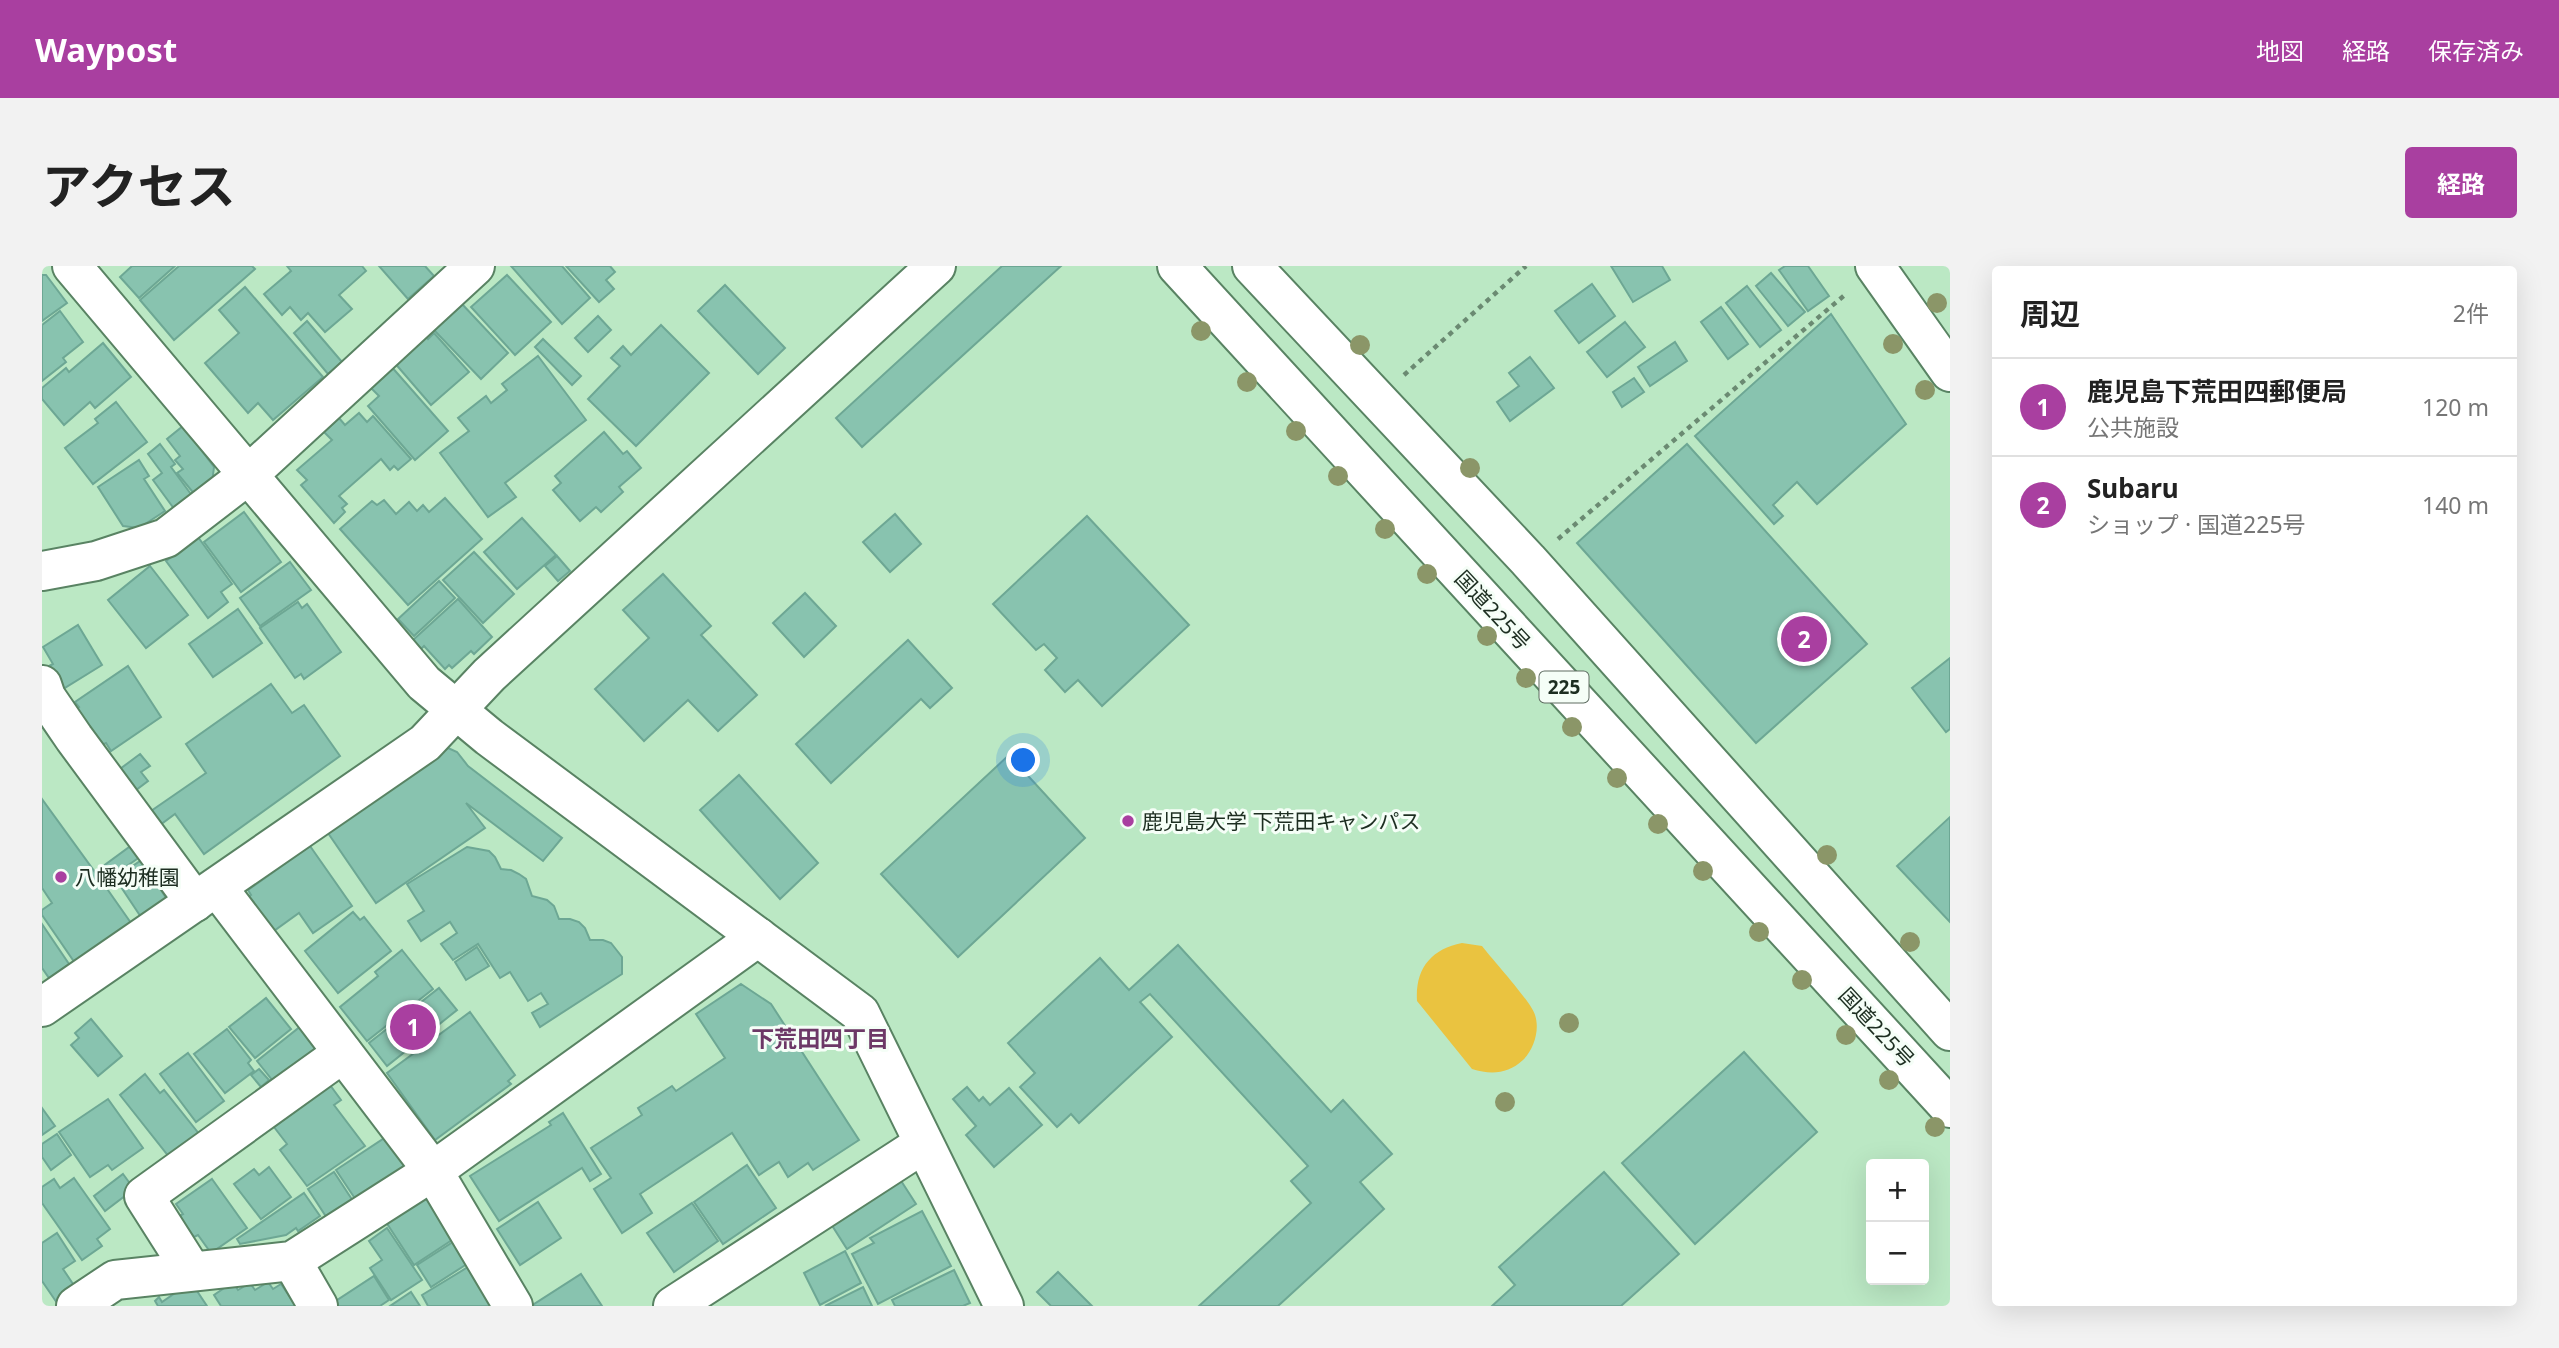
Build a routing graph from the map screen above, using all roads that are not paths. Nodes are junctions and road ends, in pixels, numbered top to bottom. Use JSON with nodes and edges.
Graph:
{"nodes":[{"id":1,"x":72,"y":266,"type":"edge"},
{"id":2,"x":475,"y":266,"type":"edge"},
{"id":3,"x":936,"y":266,"type":"edge"},
{"id":4,"x":1177,"y":266,"type":"edge"},
{"id":5,"x":1252,"y":266,"type":"edge"},
{"id":6,"x":1875,"y":266,"type":"edge"},
{"id":7,"x":1950,"y":372,"type":"edge"},
{"id":8,"x":248,"y":475,"type":"junction"},
{"id":9,"x":42,"y":572,"type":"edge"},
{"id":10,"x":42,"y":685,"type":"edge"},
{"id":11,"x":457,"y":710,"type":"junction"},
{"id":12,"x":206,"y":895,"type":"junction"},
{"id":13,"x":758,"y":937,"type":"junction"},
{"id":14,"x":42,"y":1007,"type":"edge"},
{"id":15,"x":1950,"y":1031,"type":"edge"},
{"id":16,"x":343,"y":1053,"type":"junction"},
{"id":17,"x":1950,"y":1108,"type":"edge"},
{"id":18,"x":923,"y":1144,"type":"junction"},
{"id":19,"x":433,"y":1171,"type":"junction"},
{"id":20,"x":292,"y":1261,"type":"junction"},
{"id":21,"x":191,"y":1270,"type":"junction"},
{"id":22,"x":697,"y":1299,"type":"edge"},
{"id":23,"x":76,"y":1306,"type":"edge"},
{"id":24,"x":318,"y":1306,"type":"edge"},
{"id":25,"x":513,"y":1306,"type":"edge"},
{"id":26,"x":1004,"y":1306,"type":"edge"}],
"edges":[{"from":1,"to":8,"type":"main road"},
{"from":2,"to":8,"type":"main road"},
{"from":3,"to":11,"type":"main road"},
{"from":4,"to":17,"type":"main road","name":"国道225号","number":"225"},
{"from":5,"to":15,"type":"main road","number":"225"},
{"from":6,"to":7,"type":"main road"},
{"from":8,"to":9,"type":"main road"},
{"from":8,"to":11,"type":"main road"},
{"from":10,"to":12,"type":"main road"},
{"from":11,"to":12,"type":"main road"},
{"from":11,"to":13,"type":"main road"},
{"from":12,"to":14,"type":"main road"},
{"from":12,"to":16,"type":"main road"},
{"from":13,"to":18,"type":"main road"},
{"from":13,"to":19,"type":"main road"},
{"from":16,"to":19,"type":"main road"},
{"from":16,"to":21,"type":"main road"},
{"from":18,"to":22,"type":"main road"},
{"from":18,"to":26,"type":"main road"},
{"from":19,"to":20,"type":"main road"},
{"from":19,"to":25,"type":"main road"},
{"from":20,"to":21,"type":"main road"},
{"from":20,"to":24,"type":"main road"},
{"from":21,"to":23,"type":"main road"}]}
